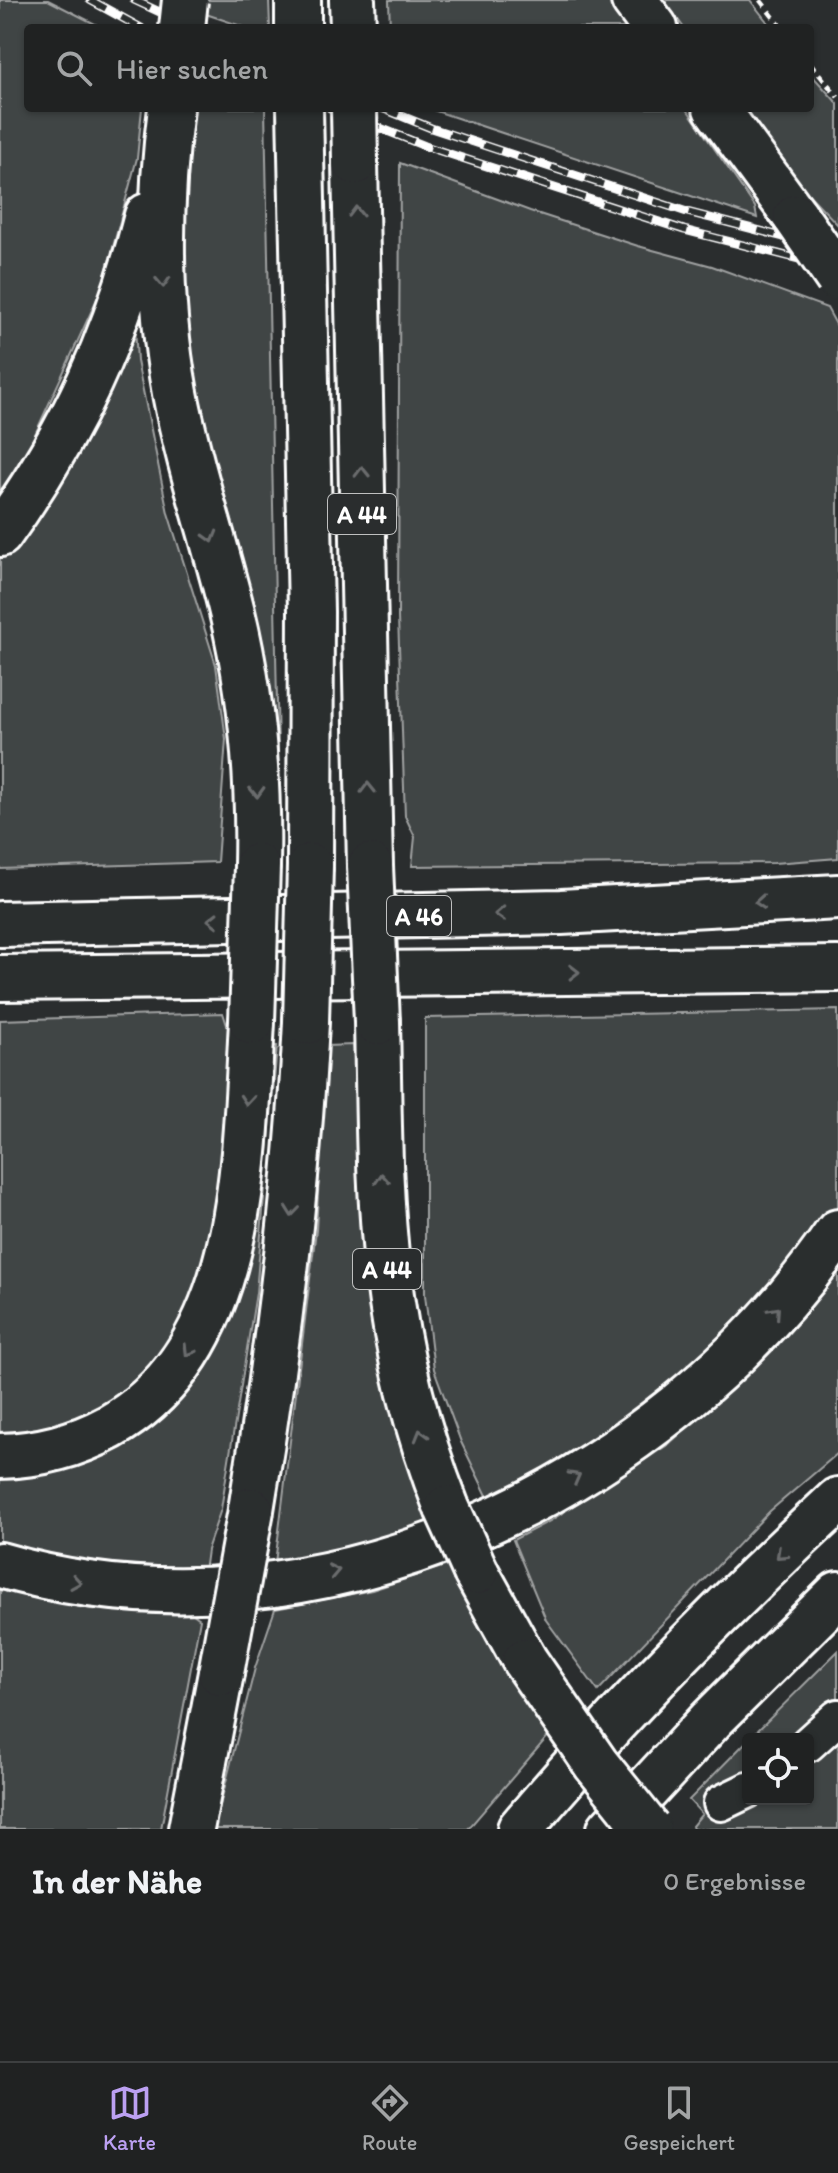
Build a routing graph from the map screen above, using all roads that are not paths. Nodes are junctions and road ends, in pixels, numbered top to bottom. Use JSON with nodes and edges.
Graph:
{"nodes":[{"id":1,"x":185,"y":0,"type":"edge"},
{"id":2,"x":298,"y":0,"type":"edge"},
{"id":3,"x":352,"y":0,"type":"edge"},
{"id":4,"x":634,"y":0,"type":"edge"},
{"id":5,"x":182,"y":24,"type":"edge"},
{"id":6,"x":298,"y":24,"type":"edge"},
{"id":7,"x":353,"y":24,"type":"edge"},
{"id":8,"x":652,"y":24,"type":"edge"},
{"id":9,"x":354,"y":112,"type":"edge"},
{"id":10,"x":719,"y":112,"type":"edge"},
{"id":11,"x":171,"y":114,"type":"edge"},
{"id":12,"x":300,"y":125,"type":"edge"},
{"id":13,"x":838,"y":278,"type":"edge"},
{"id":14,"x":0,"y":534,"type":"edge"},
{"id":15,"x":838,"y":897,"type":"edge"},
{"id":16,"x":0,"y":924,"type":"edge"},
{"id":17,"x":838,"y":969,"type":"edge"},
{"id":18,"x":216,"y":976,"type":"junction"},
{"id":19,"x":0,"y":978,"type":"edge"},
{"id":20,"x":0,"y":999,"type":"edge"},
{"id":21,"x":838,"y":1232,"type":"edge"},
{"id":22,"x":0,"y":1456,"type":"edge"},
{"id":23,"x":838,"y":1500,"type":"edge"},
{"id":24,"x":0,"y":1565,"type":"edge"},
{"id":25,"x":838,"y":1594,"type":"edge"},
{"id":26,"x":191,"y":1829,"type":"edge"},
{"id":27,"x":520,"y":1829,"type":"edge"},
{"id":28,"x":610,"y":1829,"type":"edge"},
{"id":29,"x":648,"y":1829,"type":"edge"}],
"edges":[{"from":1,"to":5,"type":"highway","bridge":true},
{"from":2,"to":6,"type":"highway"},
{"from":3,"to":7,"type":"highway"},
{"from":4,"to":8,"type":"highway"},
{"from":29,"to":9,"type":"highway","number":"A 44","one_way":true,"bridge":true},
{"from":10,"to":13,"type":"highway","bridge":true},
{"from":11,"to":14,"type":"highway"},
{"from":11,"to":22,"type":"highway","one_way":true,"bridge":true},
{"from":12,"to":26,"type":"highway","number":"A 44","one_way":true,"bridge":true},
{"from":15,"to":16,"type":"highway","number":"A 46","one_way":true},
{"from":18,"to":17,"type":"highway","number":"A 46","one_way":true},
{"from":18,"to":19,"type":"highway","number":"A 46"},
{"from":18,"to":20,"type":"highway"},
{"from":24,"to":21,"type":"highway","one_way":true},
{"from":23,"to":27,"type":"highway","one_way":true},
{"from":25,"to":28,"type":"highway"}]}
